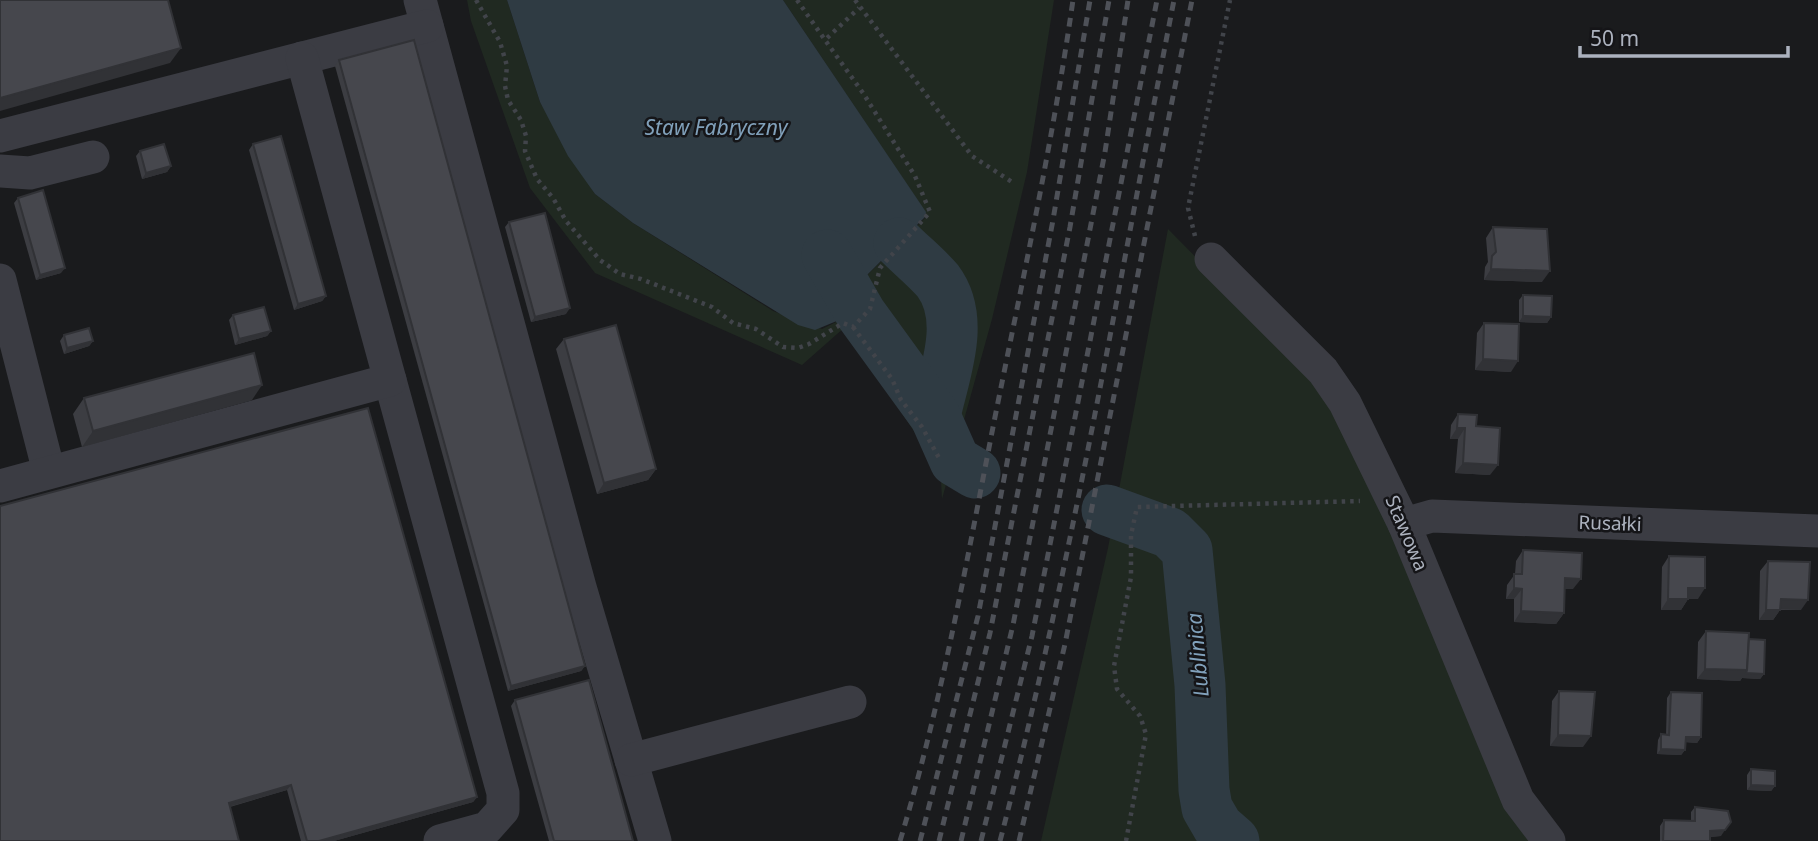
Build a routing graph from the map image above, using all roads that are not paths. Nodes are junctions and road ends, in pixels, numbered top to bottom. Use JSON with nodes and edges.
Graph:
{"nodes":[{"id":1,"x":423,"y":13,"type":"edge"},
{"id":2,"x":302,"y":58,"type":"junction"},
{"id":3,"x":0,"y":136,"type":"edge"},
{"id":4,"x":93,"y":157,"type":"dead end"},
{"id":5,"x":0,"y":171,"type":"edge"},
{"id":6,"x":1211,"y":259,"type":"road end"},
{"id":7,"x":0,"y":281,"type":"edge"},
{"id":8,"x":390,"y":380,"type":"junction"},
{"id":9,"x":49,"y":472,"type":"junction"},
{"id":10,"x":0,"y":486,"type":"edge"},
{"id":11,"x":1398,"y":512,"type":"junction"},
{"id":12,"x":1818,"y":531,"type":"edge"},
{"id":13,"x":850,"y":702,"type":"dead end"},
{"id":14,"x":631,"y":760,"type":"junction"},
{"id":15,"x":489,"y":835,"type":"edge"},
{"id":16,"x":440,"y":841,"type":"edge"},
{"id":17,"x":655,"y":841,"type":"edge"},
{"id":18,"x":1549,"y":841,"type":"edge"}],
"edges":[{"from":1,"to":2,"type":"street"},
{"from":1,"to":14,"type":"street"},
{"from":2,"to":3,"type":"street"},
{"from":2,"to":8,"type":"street"},
{"from":4,"to":5,"type":"street"},
{"from":6,"to":11,"type":"street","name":"Stawowa"},
{"from":7,"to":9,"type":"street"},
{"from":8,"to":9,"type":"street"},
{"from":8,"to":15,"type":"street"},
{"from":9,"to":10,"type":"street"},
{"from":11,"to":12,"type":"street","name":"Rusałki"},
{"from":11,"to":18,"type":"street","name":"Stawowa"},
{"from":13,"to":14,"type":"street"},
{"from":14,"to":17,"type":"street"},
{"from":15,"to":16,"type":"street"}]}
